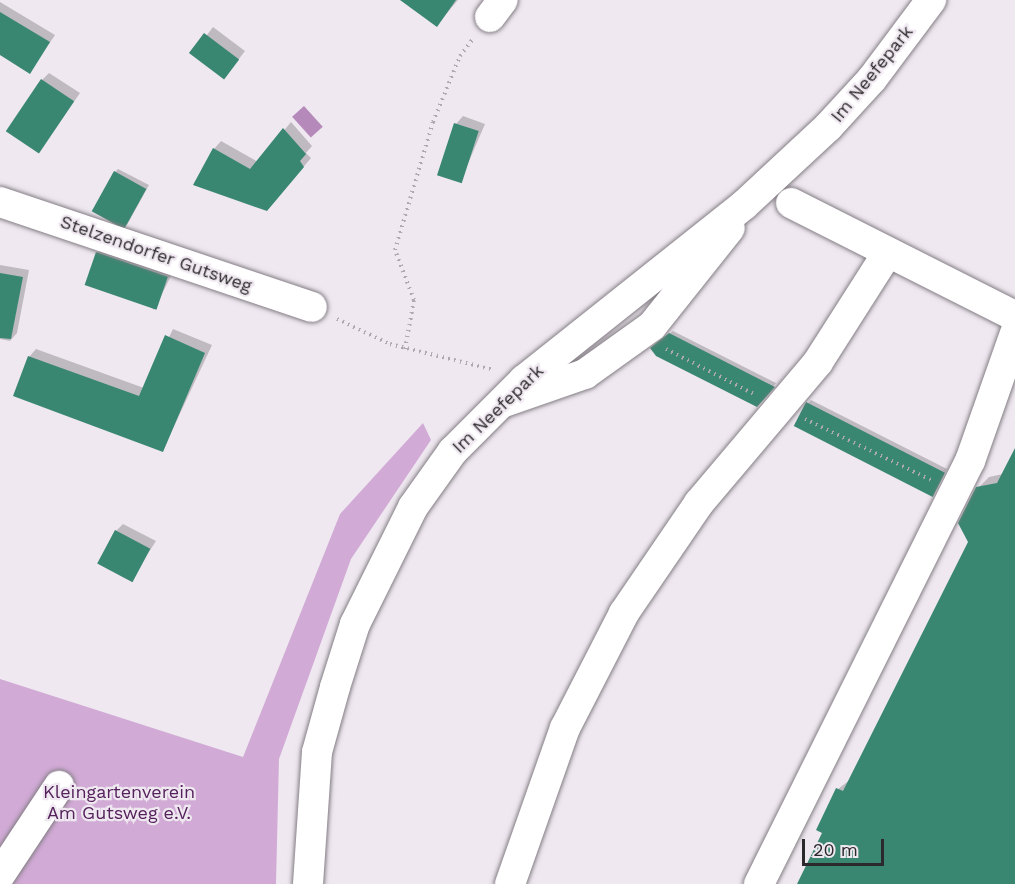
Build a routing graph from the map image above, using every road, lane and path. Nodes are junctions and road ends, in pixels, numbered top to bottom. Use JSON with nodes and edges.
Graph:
{"nodes":[{"id":1,"x":931,"y":0,"type":"edge"},
{"id":2,"x":496,"y":8,"type":"edge"},
{"id":3,"x":0,"y":202,"type":"edge"},
{"id":4,"x":791,"y":203,"type":"dead end"},
{"id":5,"x":744,"y":205,"type":"junction"},
{"id":6,"x":888,"y":252,"type":"junction"},
{"id":7,"x":312,"y":307,"type":"joint"},
{"id":8,"x":672,"y":307,"type":"junction"},
{"id":9,"x":1015,"y":316,"type":"edge"},
{"id":10,"x":1015,"y":333,"type":"edge"},
{"id":11,"x":405,"y":349,"type":"junction"},
{"id":12,"x":500,"y":362,"type":"dead end"},
{"id":13,"x":491,"y":369,"type":"junction"},
{"id":14,"x":524,"y":380,"type":"junction"},
{"id":15,"x":501,"y":403,"type":"junction"},
{"id":16,"x":780,"y":407,"type":"junction"},
{"id":17,"x":955,"y":492,"type":"junction"},
{"id":18,"x":59,"y":786,"type":"dead end"},
{"id":19,"x":0,"y":874,"type":"edge"},
{"id":20,"x":308,"y":884,"type":"edge"},
{"id":21,"x":510,"y":884,"type":"edge"},
{"id":22,"x":759,"y":884,"type":"edge"}],
"edges":[{"from":1,"to":5,"type":"street","name":"Im Neefepark"},
{"from":2,"to":11,"type":"path"},
{"from":3,"to":7,"type":"street","name":"Stelzendorfer Gutsweg"},
{"from":4,"to":6,"type":"street"},
{"from":5,"to":8,"type":"street"},
{"from":5,"to":14,"type":"street","name":"Im Neefepark"},
{"from":6,"to":9,"type":"street"},
{"from":6,"to":16,"type":"street"},
{"from":7,"to":11,"type":"path"},
{"from":8,"to":15,"type":"street"},
{"from":8,"to":16,"type":"path"},
{"from":10,"to":17,"type":"street"},
{"from":11,"to":13,"type":"path"},
{"from":12,"to":13,"type":"path"},
{"from":13,"to":14,"type":"path"},
{"from":14,"to":15,"type":"street","name":"Im Neefepark"},
{"from":15,"to":20,"type":"street","name":"Im Neefepark"},
{"from":16,"to":17,"type":"path"},
{"from":16,"to":21,"type":"street"},
{"from":17,"to":22,"type":"street"},
{"from":18,"to":19,"type":"street"}]}
